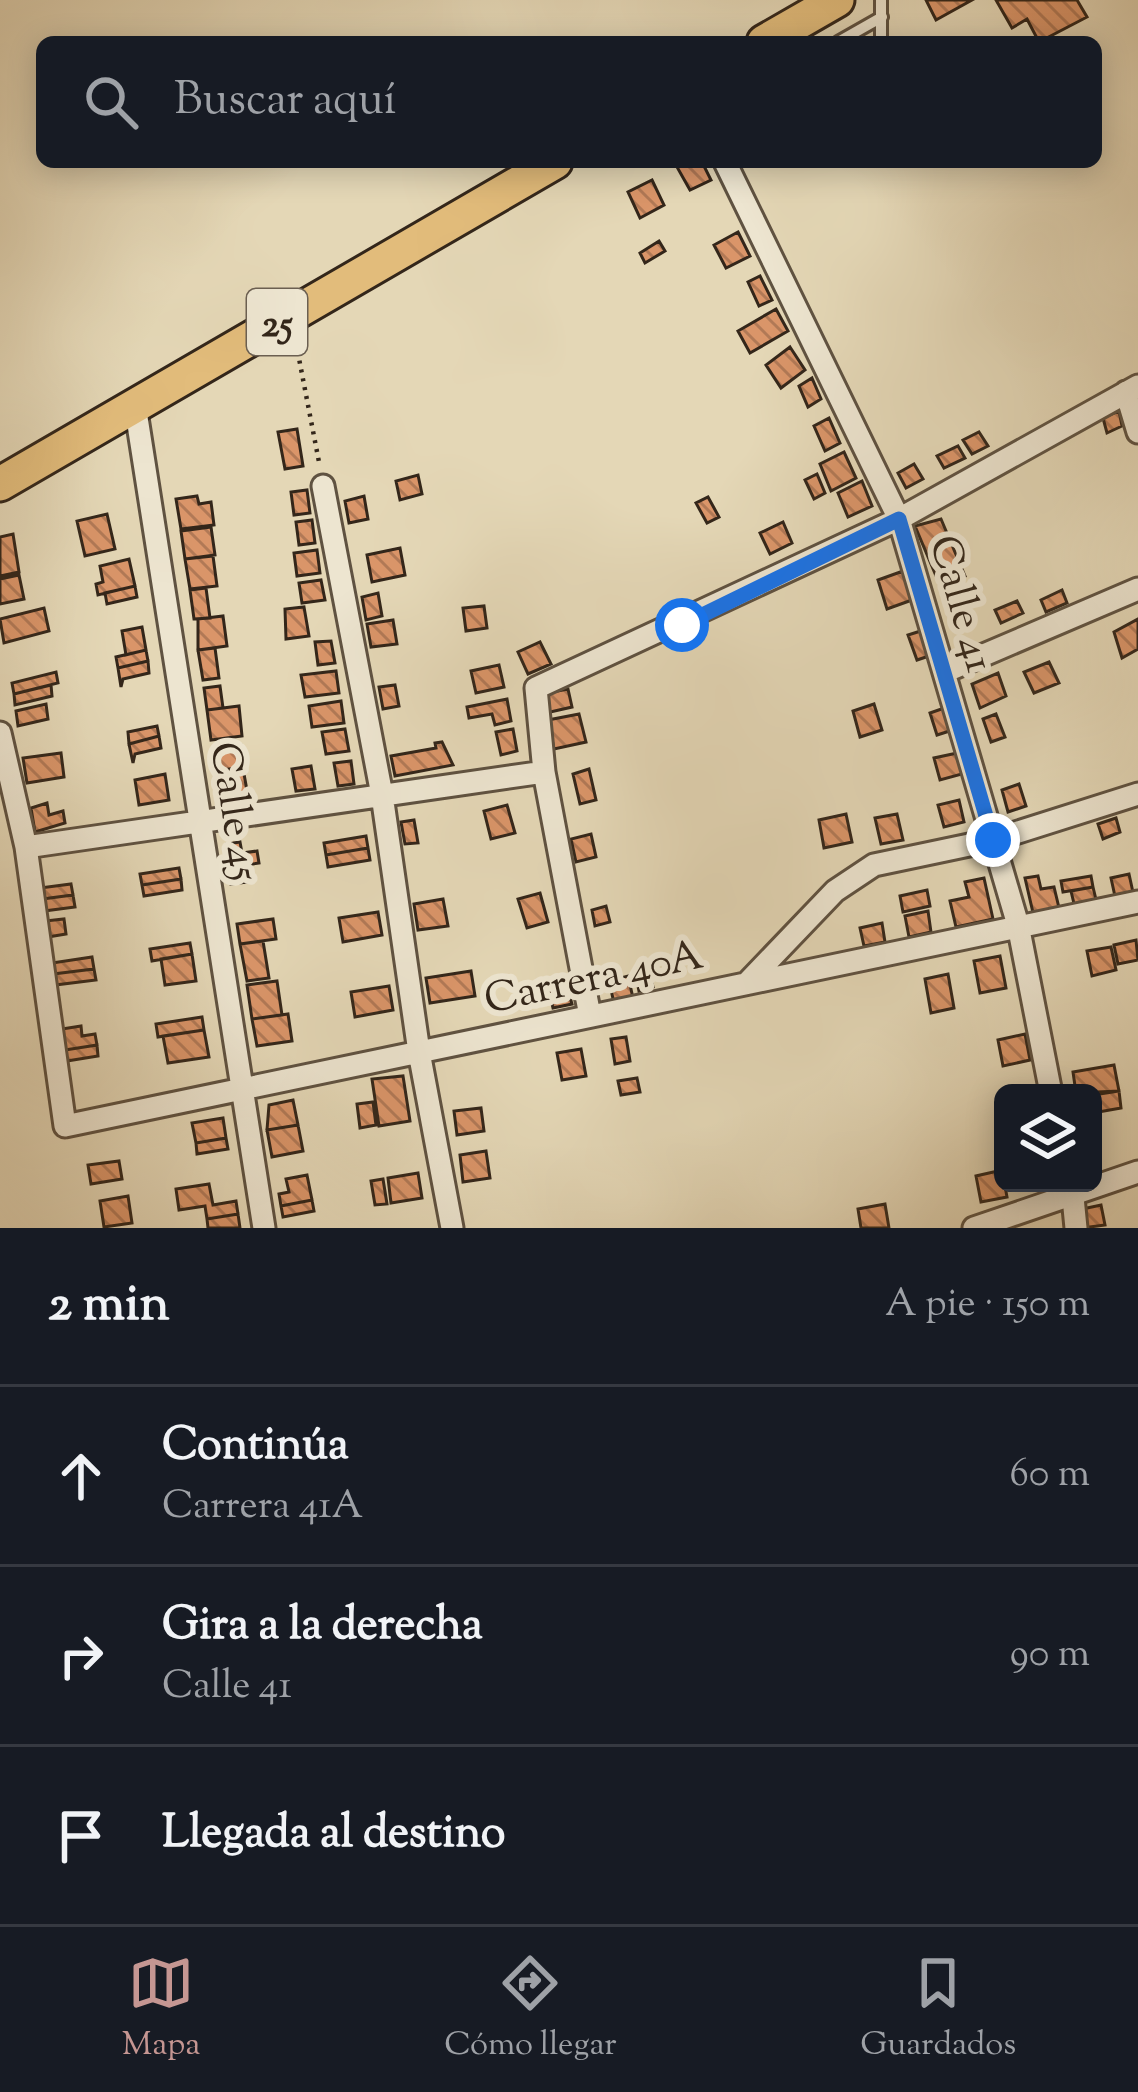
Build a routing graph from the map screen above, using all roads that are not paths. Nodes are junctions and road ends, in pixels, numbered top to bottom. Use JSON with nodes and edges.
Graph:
{"nodes":[{"id":1,"x":837,"y":0,"type":"edge"},
{"id":2,"x":880,"y":0,"type":"edge"},
{"id":3,"x":882,"y":17,"type":"junction"},
{"id":4,"x":774,"y":36,"type":"edge"},
{"id":5,"x":849,"y":36,"type":"edge"},
{"id":6,"x":881,"y":36,"type":"edge"},
{"id":7,"x":545,"y":168,"type":"edge"},
{"id":8,"x":728,"y":168,"type":"edge"},
{"id":9,"x":1132,"y":389,"type":"edge"},
{"id":10,"x":135,"y":405,"type":"junction"},
{"id":11,"x":1138,"y":432,"type":"edge"},
{"id":12,"x":0,"y":484,"type":"edge"},
{"id":13,"x":323,"y":486,"type":"road end"},
{"id":14,"x":899,"y":519,"type":"junction"},
{"id":15,"x":1138,"y":589,"type":"edge"},
{"id":16,"x":944,"y":672,"type":"junction"},
{"id":17,"x":0,"y":733,"type":"edge"},
{"id":18,"x":544,"y":772,"type":"junction"},
{"id":19,"x":1138,"y":794,"type":"edge"},
{"id":20,"x":382,"y":795,"type":"junction"},
{"id":21,"x":199,"y":823,"type":"junction"},
{"id":22,"x":993,"y":840,"type":"junction"},
{"id":23,"x":26,"y":848,"type":"junction"},
{"id":24,"x":1138,"y":902,"type":"edge"},
{"id":25,"x":1018,"y":926,"type":"junction"},
{"id":26,"x":746,"y":983,"type":"junction"},
{"id":27,"x":590,"y":1016,"type":"junction"},
{"id":28,"x":419,"y":1052,"type":"junction"},
{"id":29,"x":1049,"y":1084,"type":"edge"},
{"id":30,"x":241,"y":1090,"type":"junction"},
{"id":31,"x":1138,"y":1172,"type":"edge"},
{"id":32,"x":1102,"y":1182,"type":"edge"},
{"id":33,"x":1068,"y":1192,"type":"edge"},
{"id":34,"x":1073,"y":1192,"type":"edge"},
{"id":35,"x":264,"y":1228,"type":"edge"},
{"id":36,"x":452,"y":1228,"type":"edge"},
{"id":37,"x":974,"y":1228,"type":"edge"},
{"id":38,"x":1076,"y":1228,"type":"edge"}],
"edges":[{"from":1,"to":4,"type":"highway"},
{"from":2,"to":3,"type":"lane"},
{"from":3,"to":5,"type":"lane"},
{"from":3,"to":6,"type":"lane"},
{"from":7,"to":10,"type":"highway","number":"25"},
{"from":8,"to":14,"type":"street","name":"Calle 41"},
{"from":9,"to":11,"type":"street"},
{"from":9,"to":14,"type":"street"},
{"from":10,"to":12,"type":"highway","number":"25"},
{"from":10,"to":21,"type":"street","name":"Calle 45"},
{"from":13,"to":20,"type":"street"},
{"from":14,"to":16,"type":"street","name":"Calle 41"},
{"from":14,"to":18,"type":"street"},
{"from":15,"to":16,"type":"street"},
{"from":16,"to":22,"type":"street","name":"Calle 41"},
{"from":17,"to":23,"type":"street"},
{"from":18,"to":20,"type":"street"},
{"from":18,"to":27,"type":"street"},
{"from":19,"to":22,"type":"street"},
{"from":20,"to":21,"type":"street"},
{"from":20,"to":28,"type":"street"},
{"from":21,"to":23,"type":"street"},
{"from":21,"to":30,"type":"street","name":"Calle 45"},
{"from":22,"to":25,"type":"street","name":"Calle 41"},
{"from":22,"to":26,"type":"street"},
{"from":23,"to":30,"type":"street","name":"Carrera 40A"},
{"from":24,"to":25,"type":"street","name":"Carrera 40A"},
{"from":25,"to":26,"type":"street","name":"Carrera 40A"},
{"from":25,"to":29,"type":"street","name":"Calle 41"},
{"from":26,"to":27,"type":"street","name":"Carrera 40A"},
{"from":27,"to":28,"type":"street","name":"Carrera 40A"},
{"from":28,"to":30,"type":"street","name":"Carrera 40A"},
{"from":28,"to":36,"type":"street"},
{"from":30,"to":35,"type":"street","name":"Calle 45"},
{"from":31,"to":32,"type":"street"},
{"from":33,"to":37,"type":"street"},
{"from":34,"to":38,"type":"street"}]}
